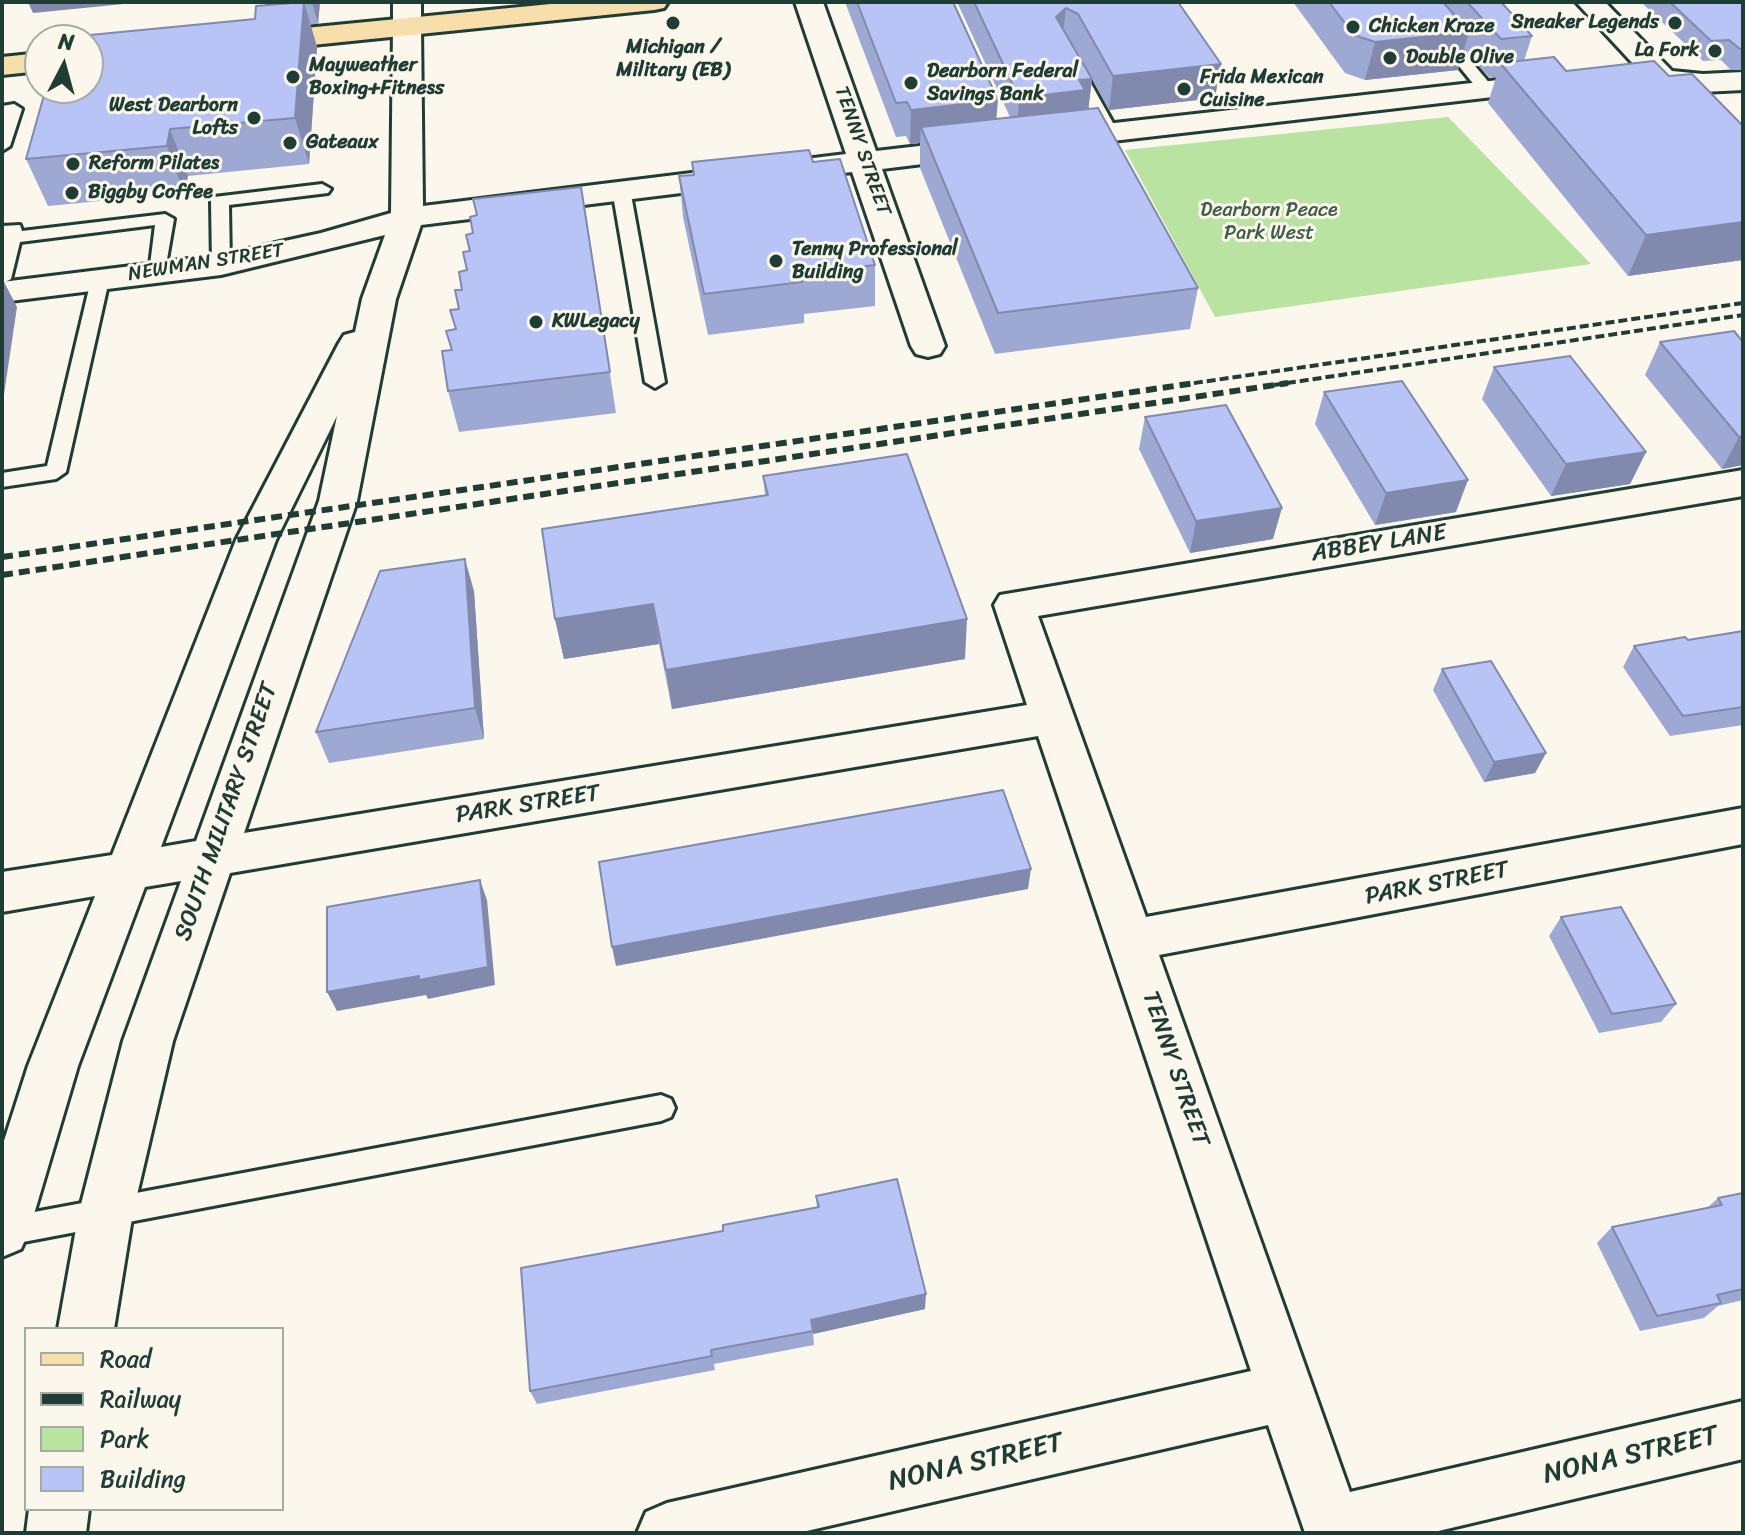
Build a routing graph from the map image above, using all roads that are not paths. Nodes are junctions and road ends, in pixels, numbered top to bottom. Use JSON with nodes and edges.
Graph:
{"nodes":[{"id":1,"x":654,"y":2,"type":"edge"},
{"id":2,"x":809,"y":2,"type":"edge"},
{"id":3,"x":1590,"y":2,"type":"edge"},
{"id":4,"x":407,"y":14,"type":"edge"},
{"id":5,"x":1430,"y":22,"type":"edge"},
{"id":6,"x":220,"y":45,"type":"edge"},
{"id":7,"x":1064,"y":49,"type":"edge"},
{"id":8,"x":24,"y":64,"type":"edge"},
{"id":9,"x":2,"y":66,"type":"edge"},
{"id":10,"x":1617,"y":77,"type":"edge"},
{"id":11,"x":1663,"y":78,"type":"junction"},
{"id":12,"x":1577,"y":81,"type":"edge"},
{"id":13,"x":1738,"y":87,"type":"edge"},
{"id":14,"x":1486,"y":89,"type":"junction"},
{"id":15,"x":2,"y":111,"type":"edge"},
{"id":16,"x":1110,"y":132,"type":"junction"},
{"id":17,"x":2,"y":146,"type":"edge"},
{"id":18,"x":865,"y":161,"type":"junction"},
{"id":19,"x":322,"y":189,"type":"dead end"},
{"id":20,"x":621,"y":189,"type":"junction"},
{"id":21,"x":407,"y":218,"type":"junction"},
{"id":22,"x":7,"y":234,"type":"edge"},
{"id":23,"x":221,"y":265,"type":"junction"},
{"id":24,"x":158,"y":273,"type":"junction"},
{"id":25,"x":2,"y":279,"type":"edge"},
{"id":26,"x":100,"y":280,"type":"junction"},
{"id":27,"x":2,"y":292,"type":"edge"},
{"id":28,"x":379,"y":299,"type":"junction"},
{"id":29,"x":928,"y":346,"type":"dead end"},
{"id":30,"x":655,"y":382,"type":"dead end"},
{"id":31,"x":2,"y":480,"type":"edge"},
{"id":32,"x":1743,"y":483,"type":"edge"},
{"id":33,"x":1014,"y":605,"type":"joint"},
{"id":34,"x":1053,"y":717,"type":"junction"},
{"id":35,"x":1743,"y":826,"type":"edge"},
{"id":36,"x":212,"y":857,"type":"junction"},
{"id":37,"x":126,"y":871,"type":"junction"},
{"id":38,"x":2,"y":892,"type":"edge"},
{"id":39,"x":1131,"y":940,"type":"junction"},
{"id":40,"x":661,"y":1108,"type":"dead end"},
{"id":41,"x":106,"y":1212,"type":"junction"},
{"id":42,"x":2,"y":1231,"type":"edge"},
{"id":43,"x":86,"y":1327,"type":"edge"},
{"id":44,"x":1286,"y":1392,"type":"junction"},
{"id":45,"x":1743,"y":1430,"type":"edge"},
{"id":46,"x":59,"y":1511,"type":"edge"},
{"id":47,"x":1334,"y":1530,"type":"edge"},
{"id":48,"x":56,"y":1533,"type":"edge"},
{"id":49,"x":667,"y":1533,"type":"edge"}],
"edges":[{"from":1,"to":4,"type":"main road"},
{"from":2,"to":18,"type":"street","name":"TENNY STREET"},
{"from":3,"to":11,"type":"street"},
{"from":4,"to":6,"type":"main road"},
{"from":4,"to":21,"type":"street","name":"SOUTH MILITARY STREET"},
{"from":5,"to":14,"type":"lane"},
{"from":7,"to":16,"type":"lane"},
{"from":8,"to":9,"type":"main road"},
{"from":10,"to":11,"type":"street"},
{"from":11,"to":13,"type":"street"},
{"from":12,"to":14,"type":"street","name":"NEWMAN STREET"},
{"from":14,"to":16,"type":"street","name":"NEWMAN STREET"},
{"from":15,"to":17,"type":"lane"},
{"from":16,"to":18,"type":"street","name":"NEWMAN STREET"},
{"from":18,"to":20,"type":"street","name":"NEWMAN STREET"},
{"from":18,"to":29,"type":"street","name":"TENNY STREET"},
{"from":19,"to":23,"type":"lane"},
{"from":20,"to":21,"type":"street","name":"NEWMAN STREET"},
{"from":20,"to":30,"type":"lane"},
{"from":21,"to":23,"type":"street","name":"NEWMAN STREET"},
{"from":21,"to":28,"type":"street","name":"SOUTH MILITARY STREET"},
{"from":22,"to":24,"type":"lane"},
{"from":22,"to":25,"type":"lane"},
{"from":23,"to":24,"type":"street","name":"NEWMAN STREET"},
{"from":24,"to":26,"type":"street","name":"NEWMAN STREET"},
{"from":26,"to":27,"type":"street","name":"NEWMAN STREET"},
{"from":26,"to":31,"type":"lane"},
{"from":28,"to":36,"type":"street","name":"SOUTH MILITARY STREET"},
{"from":28,"to":37,"type":"street","name":"SOUTH MILITARY STREET"},
{"from":32,"to":33,"type":"street","name":"ABBEY LANE"},
{"from":33,"to":34,"type":"street","name":"TENNY STREET"},
{"from":34,"to":36,"type":"street","name":"PARK STREET"},
{"from":34,"to":39,"type":"street","name":"TENNY STREET"},
{"from":35,"to":39,"type":"street","name":"PARK STREET"},
{"from":36,"to":37,"type":"street","name":"PARK STREET"},
{"from":36,"to":41,"type":"street","name":"SOUTH MILITARY STREET"},
{"from":37,"to":38,"type":"street","name":"PARK STREET"},
{"from":37,"to":42,"type":"street","name":"SOUTH MILITARY STREET"},
{"from":39,"to":44,"type":"street","name":"TENNY STREET"},
{"from":40,"to":41,"type":"lane"},
{"from":41,"to":42,"type":"lane"},
{"from":41,"to":43,"type":"street","name":"SOUTH MILITARY STREET"},
{"from":44,"to":47,"type":"street","name":"TENNY STREET"},
{"from":44,"to":49,"type":"street","name":"NONA STREET"},
{"from":45,"to":47,"type":"street","name":"NONA STREET"},
{"from":46,"to":48,"type":"street"}]}
